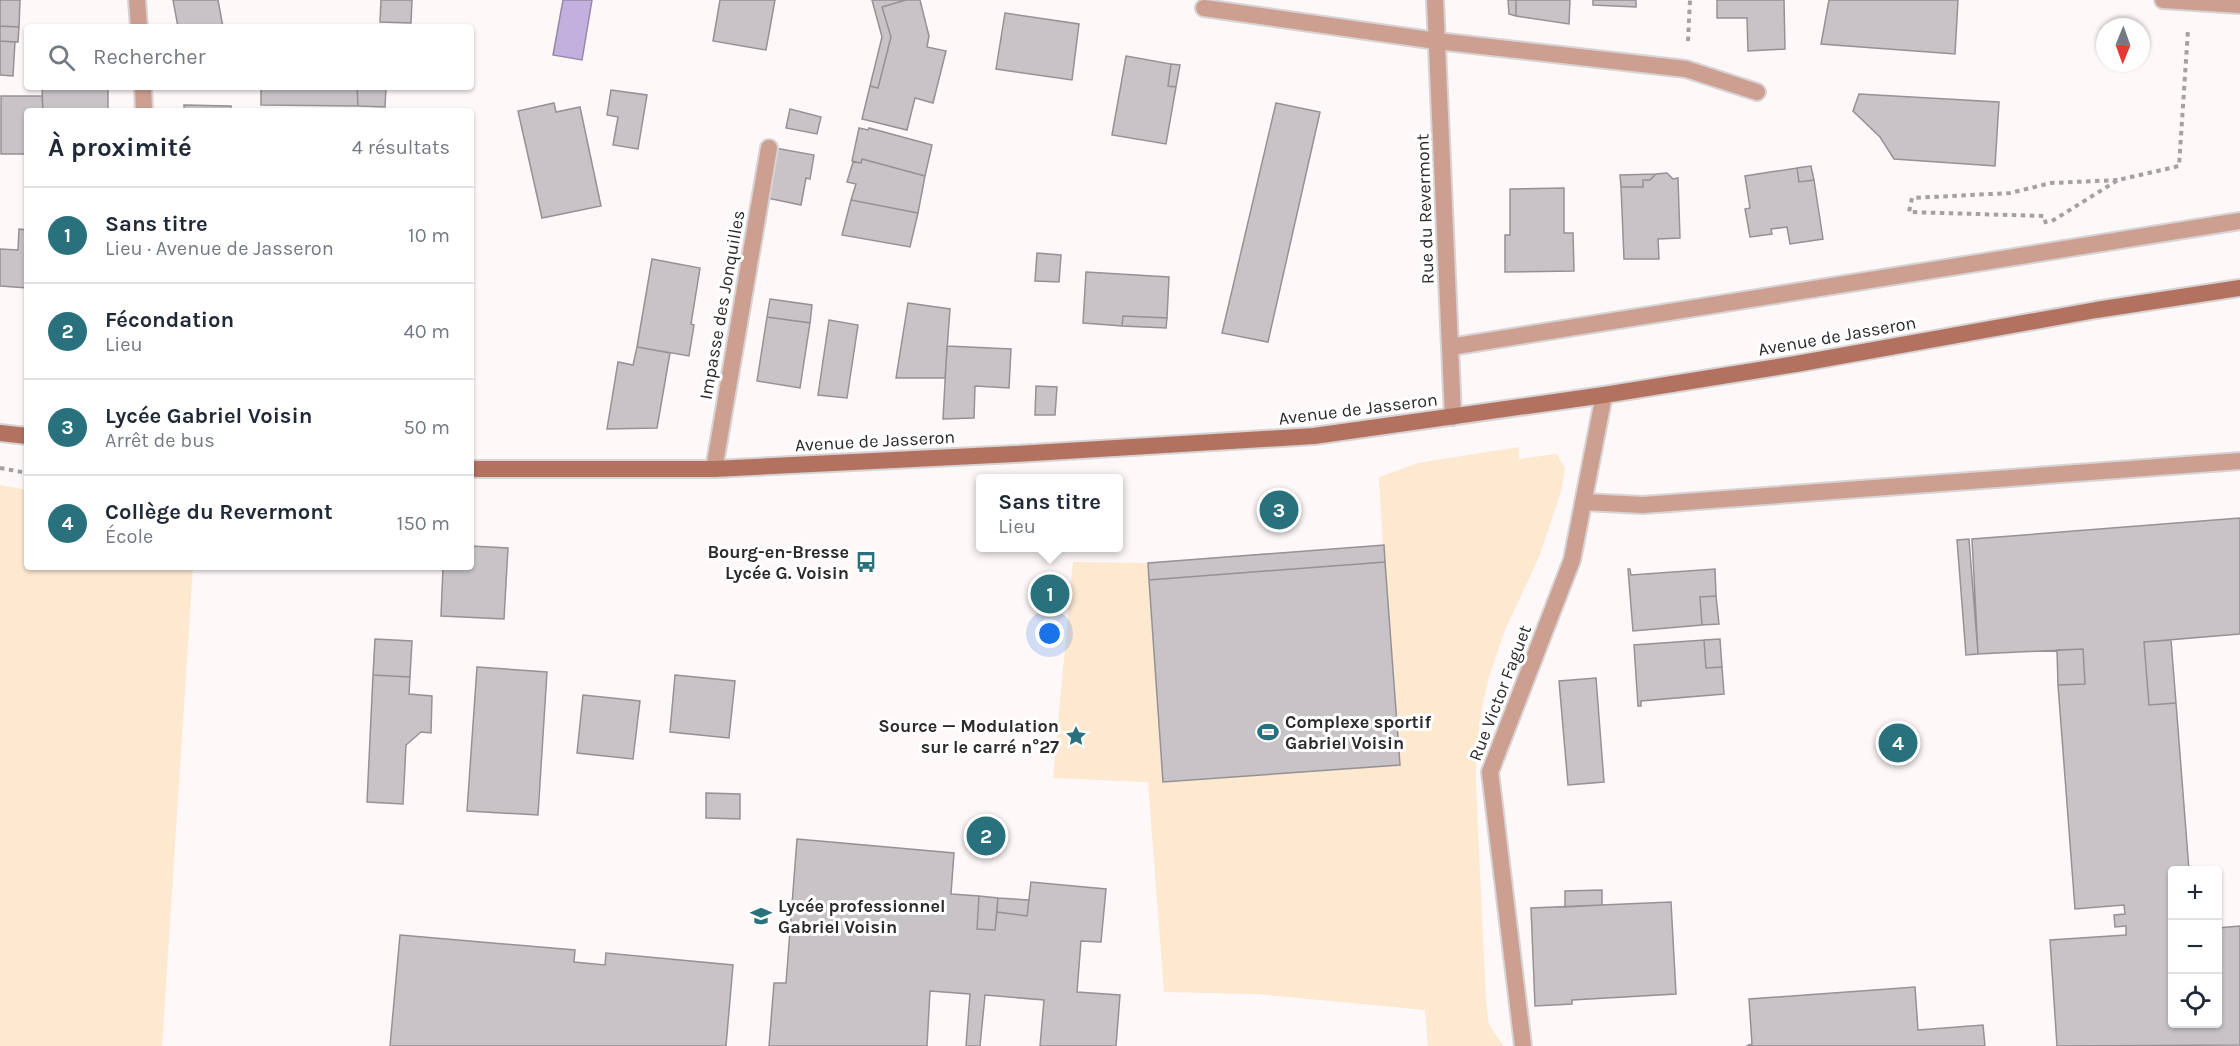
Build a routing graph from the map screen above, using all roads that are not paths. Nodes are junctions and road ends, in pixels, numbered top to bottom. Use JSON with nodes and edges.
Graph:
{"nodes":[{"id":1,"x":137,"y":0,"type":"edge"},
{"id":2,"x":1435,"y":0,"type":"edge"},
{"id":3,"x":2163,"y":0,"type":"edge"},
{"id":4,"x":2240,"y":5,"type":"edge"},
{"id":5,"x":1204,"y":8,"type":"dead end"},
{"id":6,"x":139,"y":24,"type":"edge"},
{"id":7,"x":1437,"y":41,"type":"junction"},
{"id":8,"x":143,"y":90,"type":"edge"},
{"id":9,"x":1757,"y":92,"type":"dead end"},
{"id":10,"x":144,"y":108,"type":"edge"},
{"id":11,"x":769,"y":148,"type":"dead end"},
{"id":12,"x":2240,"y":221,"type":"edge"},
{"id":13,"x":2240,"y":288,"type":"edge"},
{"id":14,"x":1450,"y":347,"type":"junction"},
{"id":15,"x":1604,"y":396,"type":"junction"},
{"id":16,"x":1453,"y":417,"type":"junction"},
{"id":17,"x":0,"y":434,"type":"edge"},
{"id":18,"x":24,"y":436,"type":"edge"},
{"id":19,"x":2240,"y":461,"type":"edge"},
{"id":20,"x":714,"y":469,"type":"junction"},
{"id":21,"x":474,"y":470,"type":"edge"},
{"id":22,"x":1584,"y":502,"type":"junction"},
{"id":23,"x":1523,"y":1046,"type":"edge"}],
"edges":[{"from":1,"to":6,"type":"street"},
{"from":2,"to":7,"type":"street","name":"Rue du Revermont"},
{"from":3,"to":4,"type":"street"},
{"from":5,"to":7,"type":"street"},
{"from":7,"to":9,"type":"street"},
{"from":7,"to":14,"type":"street","name":"Rue du Revermont"},
{"from":8,"to":10,"type":"street"},
{"from":11,"to":20,"type":"street","name":"Impasse des Jonquilles"},
{"from":12,"to":14,"type":"street"},
{"from":13,"to":15,"type":"main road","name":"Avenue de Jasseron"},
{"from":14,"to":16,"type":"street","name":"Rue du Revermont"},
{"from":15,"to":16,"type":"main road","name":"Avenue de Jasseron"},
{"from":15,"to":22,"type":"street","name":"Rue Victor Faguet"},
{"from":16,"to":20,"type":"main road","name":"Avenue de Jasseron"},
{"from":17,"to":18,"type":"main road"},
{"from":19,"to":22,"type":"street"},
{"from":20,"to":21,"type":"main road","name":"Avenue de Jasseron"},
{"from":22,"to":23,"type":"street","name":"Rue Victor Faguet"}]}
